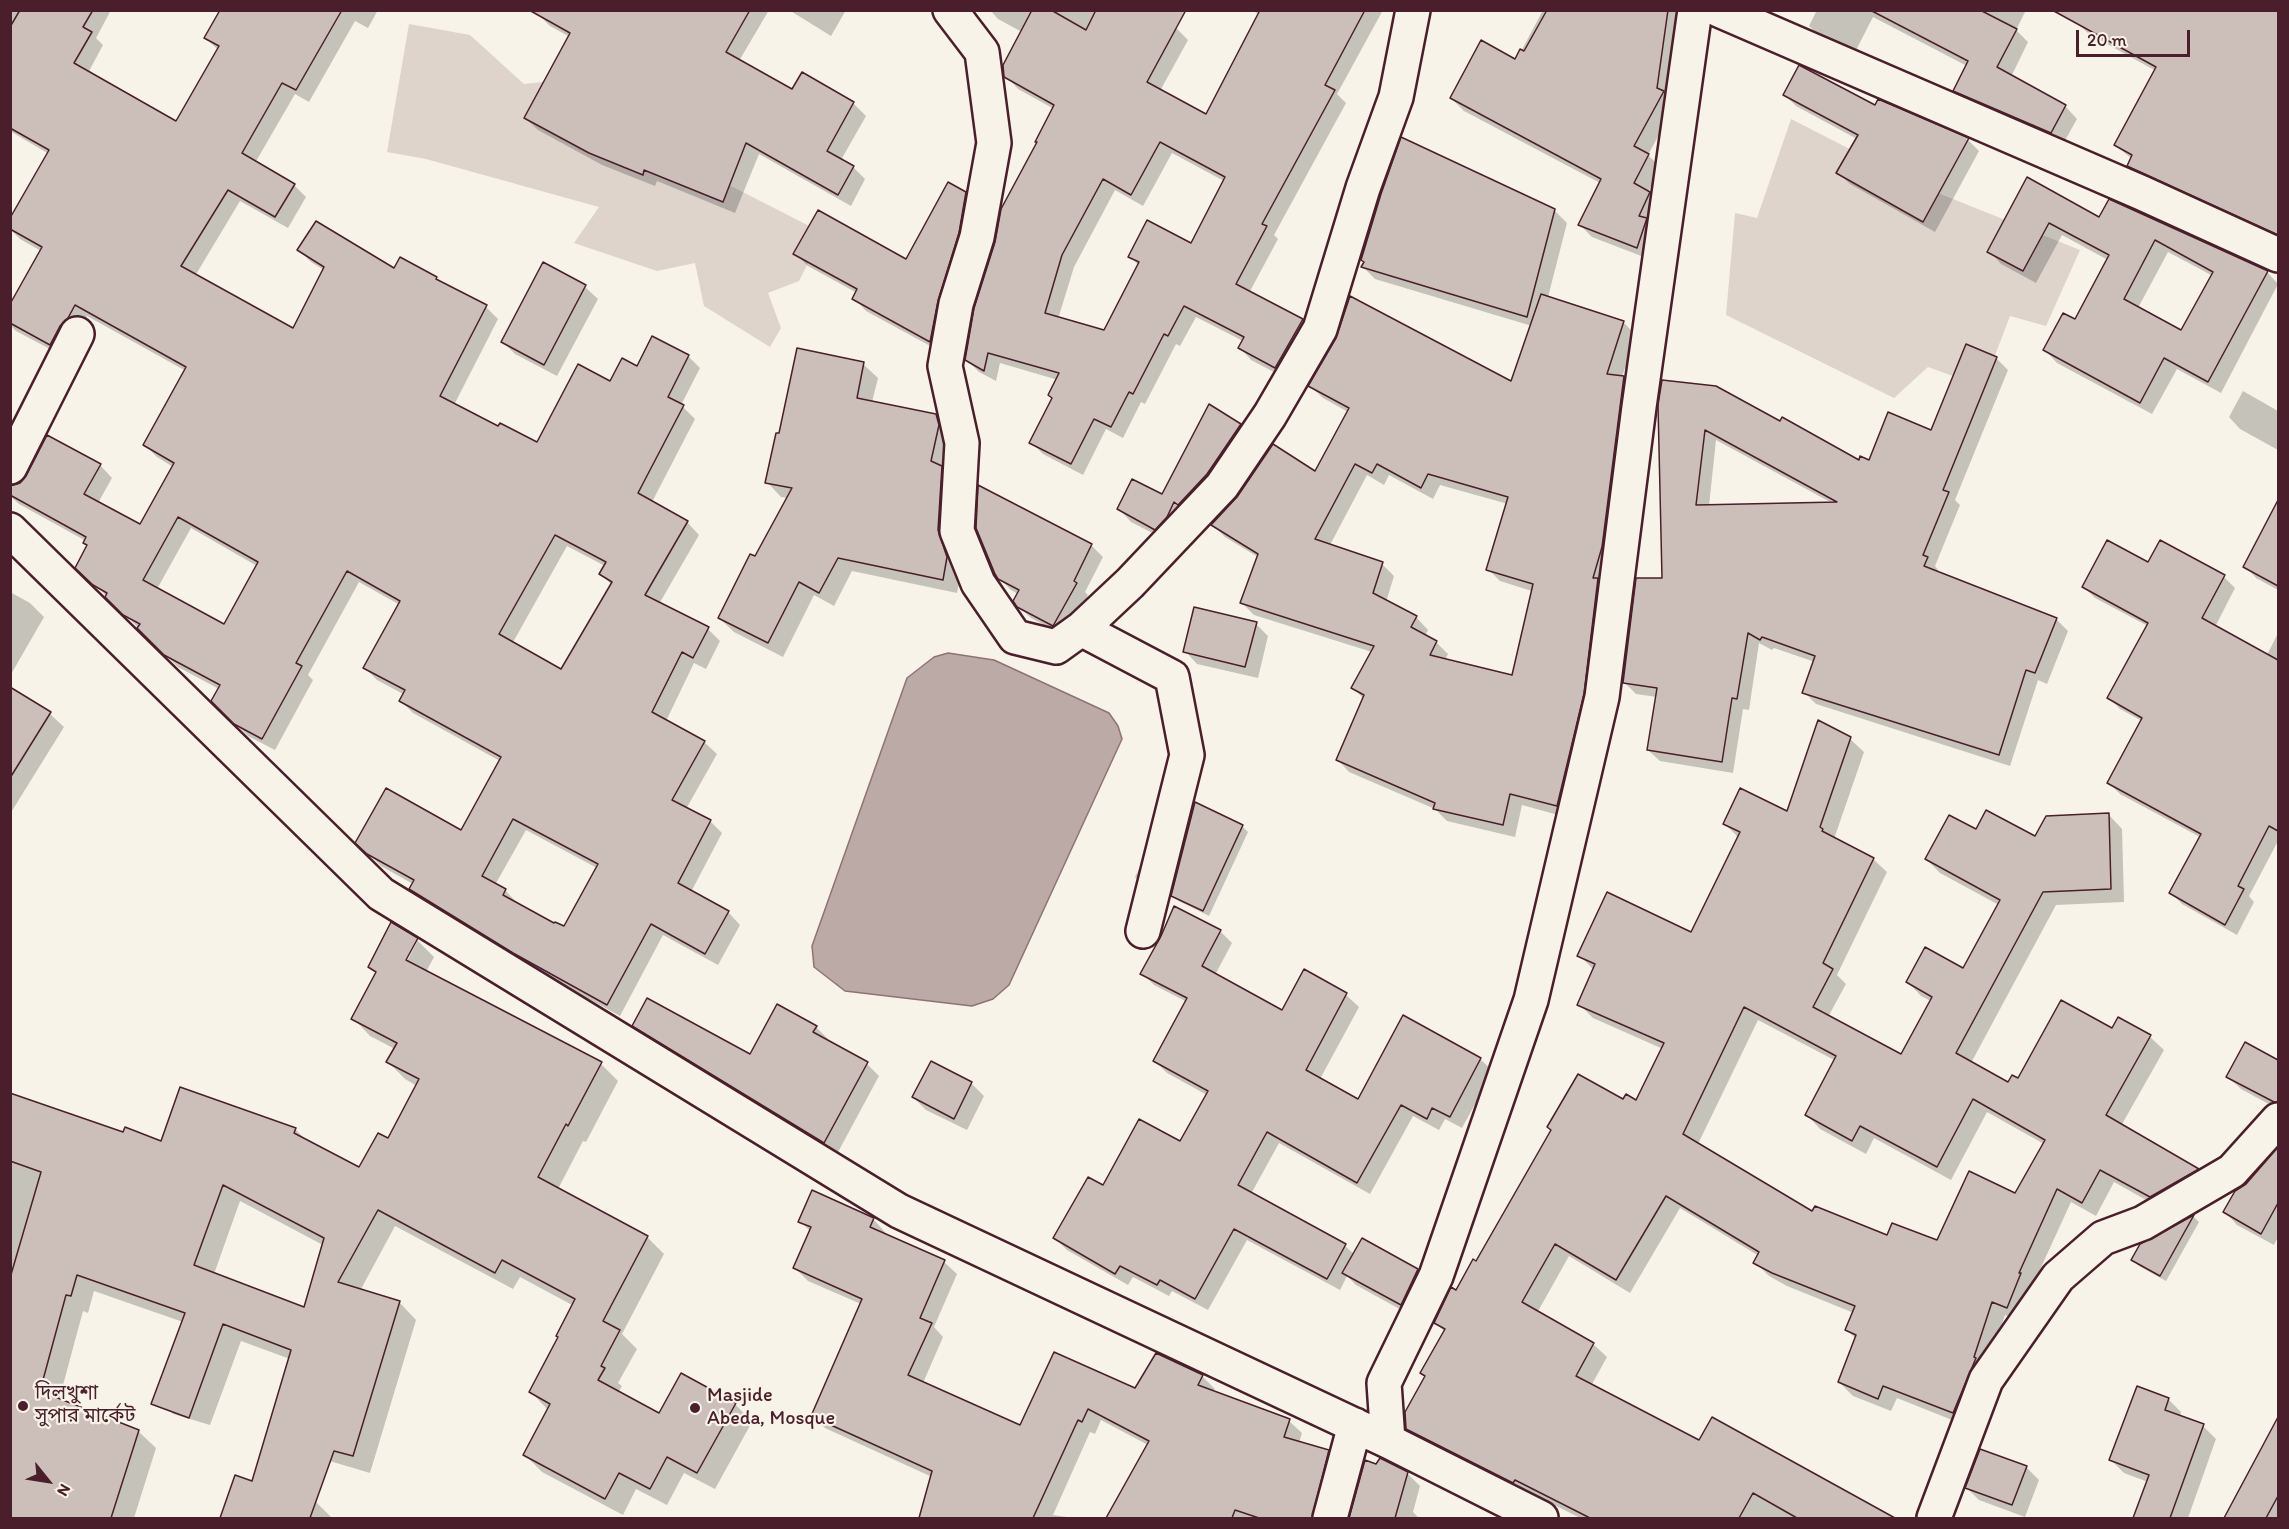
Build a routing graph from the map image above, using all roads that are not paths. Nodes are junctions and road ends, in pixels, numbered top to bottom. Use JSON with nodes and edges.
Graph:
{"nodes":[{"id":1,"x":950,"y":10,"type":"edge"},
{"id":2,"x":1413,"y":10,"type":"edge"},
{"id":3,"x":1695,"y":10,"type":"edge"},
{"id":4,"x":1719,"y":10,"type":"edge"},
{"id":5,"x":2278,"y":255,"type":"edge"},
{"id":6,"x":76,"y":334,"type":"dead end"},
{"id":7,"x":10,"y":467,"type":"edge"},
{"id":8,"x":10,"y":530,"type":"edge"},
{"id":9,"x":1081,"y":629,"type":"junction"},
{"id":10,"x":1143,"y":931,"type":"dead end"},
{"id":11,"x":2278,"y":1120,"type":"edge"},
{"id":12,"x":1355,"y":1425,"type":"junction"},
{"id":13,"x":1388,"y":1441,"type":"junction"},
{"id":14,"x":1330,"y":1518,"type":"edge"},
{"id":15,"x":1541,"y":1518,"type":"edge"},
{"id":16,"x":1934,"y":1518,"type":"edge"}],
"edges":[{"from":1,"to":9,"type":"street"},
{"from":2,"to":9,"type":"street"},
{"from":3,"to":13,"type":"street"},
{"from":4,"to":5,"type":"street"},
{"from":6,"to":7,"type":"street"},
{"from":8,"to":12,"type":"street"},
{"from":9,"to":10,"type":"street"},
{"from":11,"to":16,"type":"street"},
{"from":12,"to":13,"type":"street"},
{"from":12,"to":14,"type":"street"},
{"from":13,"to":15,"type":"street"}]}
